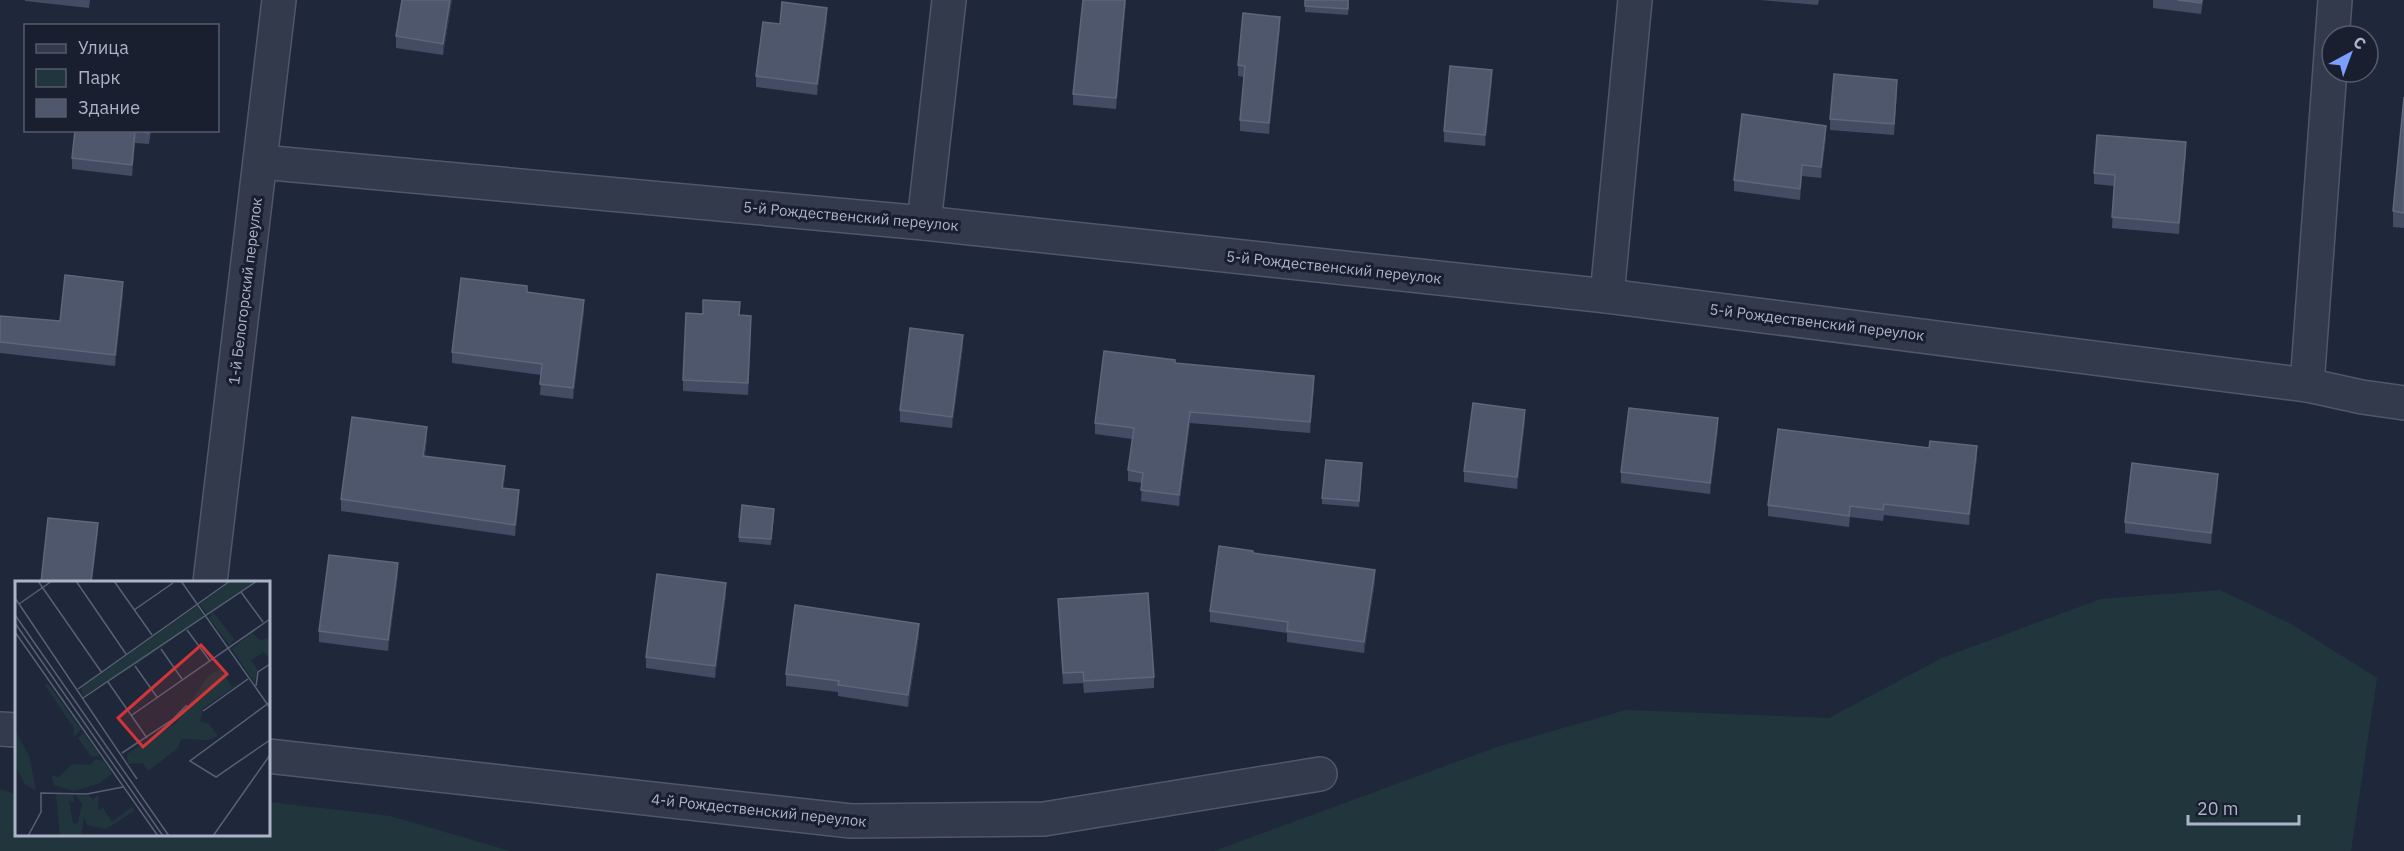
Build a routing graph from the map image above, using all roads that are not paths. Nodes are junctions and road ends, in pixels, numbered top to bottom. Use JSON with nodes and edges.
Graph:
{"nodes":[{"id":1,"x":279,"y":0,"type":"edge"},
{"id":2,"x":949,"y":0,"type":"edge"},
{"id":3,"x":1635,"y":0,"type":"edge"},
{"id":4,"x":2335,"y":0,"type":"edge"},
{"id":5,"x":261,"y":162,"type":"junction"},
{"id":6,"x":924,"y":223,"type":"junction"},
{"id":7,"x":1607,"y":296,"type":"junction"},
{"id":8,"x":2307,"y":385,"type":"junction"},
{"id":9,"x":2404,"y":403,"type":"edge"},
{"id":10,"x":210,"y":581,"type":"edge"},
{"id":11,"x":0,"y":729,"type":"edge"},
{"id":12,"x":15,"y":730,"type":"edge"},
{"id":13,"x":270,"y":756,"type":"edge"},
{"id":14,"x":1320,"y":774,"type":"dead end"}],
"edges":[{"from":1,"to":5,"type":"street","name":"1-й Белогорский переулок"},
{"from":2,"to":6,"type":"street"},
{"from":3,"to":7,"type":"street"},
{"from":4,"to":8,"type":"street"},
{"from":5,"to":6,"type":"street","name":"5-й Рождественский переулок"},
{"from":5,"to":10,"type":"street","name":"1-й Белогорский переулок"},
{"from":6,"to":7,"type":"street","name":"5-й Рождественский переулок"},
{"from":7,"to":8,"type":"street","name":"5-й Рождественский переулок"},
{"from":8,"to":9,"type":"street","name":"5-й Рождественский переулок"},
{"from":11,"to":12,"type":"street"},
{"from":13,"to":14,"type":"street","name":"4-й Рождественский переулок"}]}
